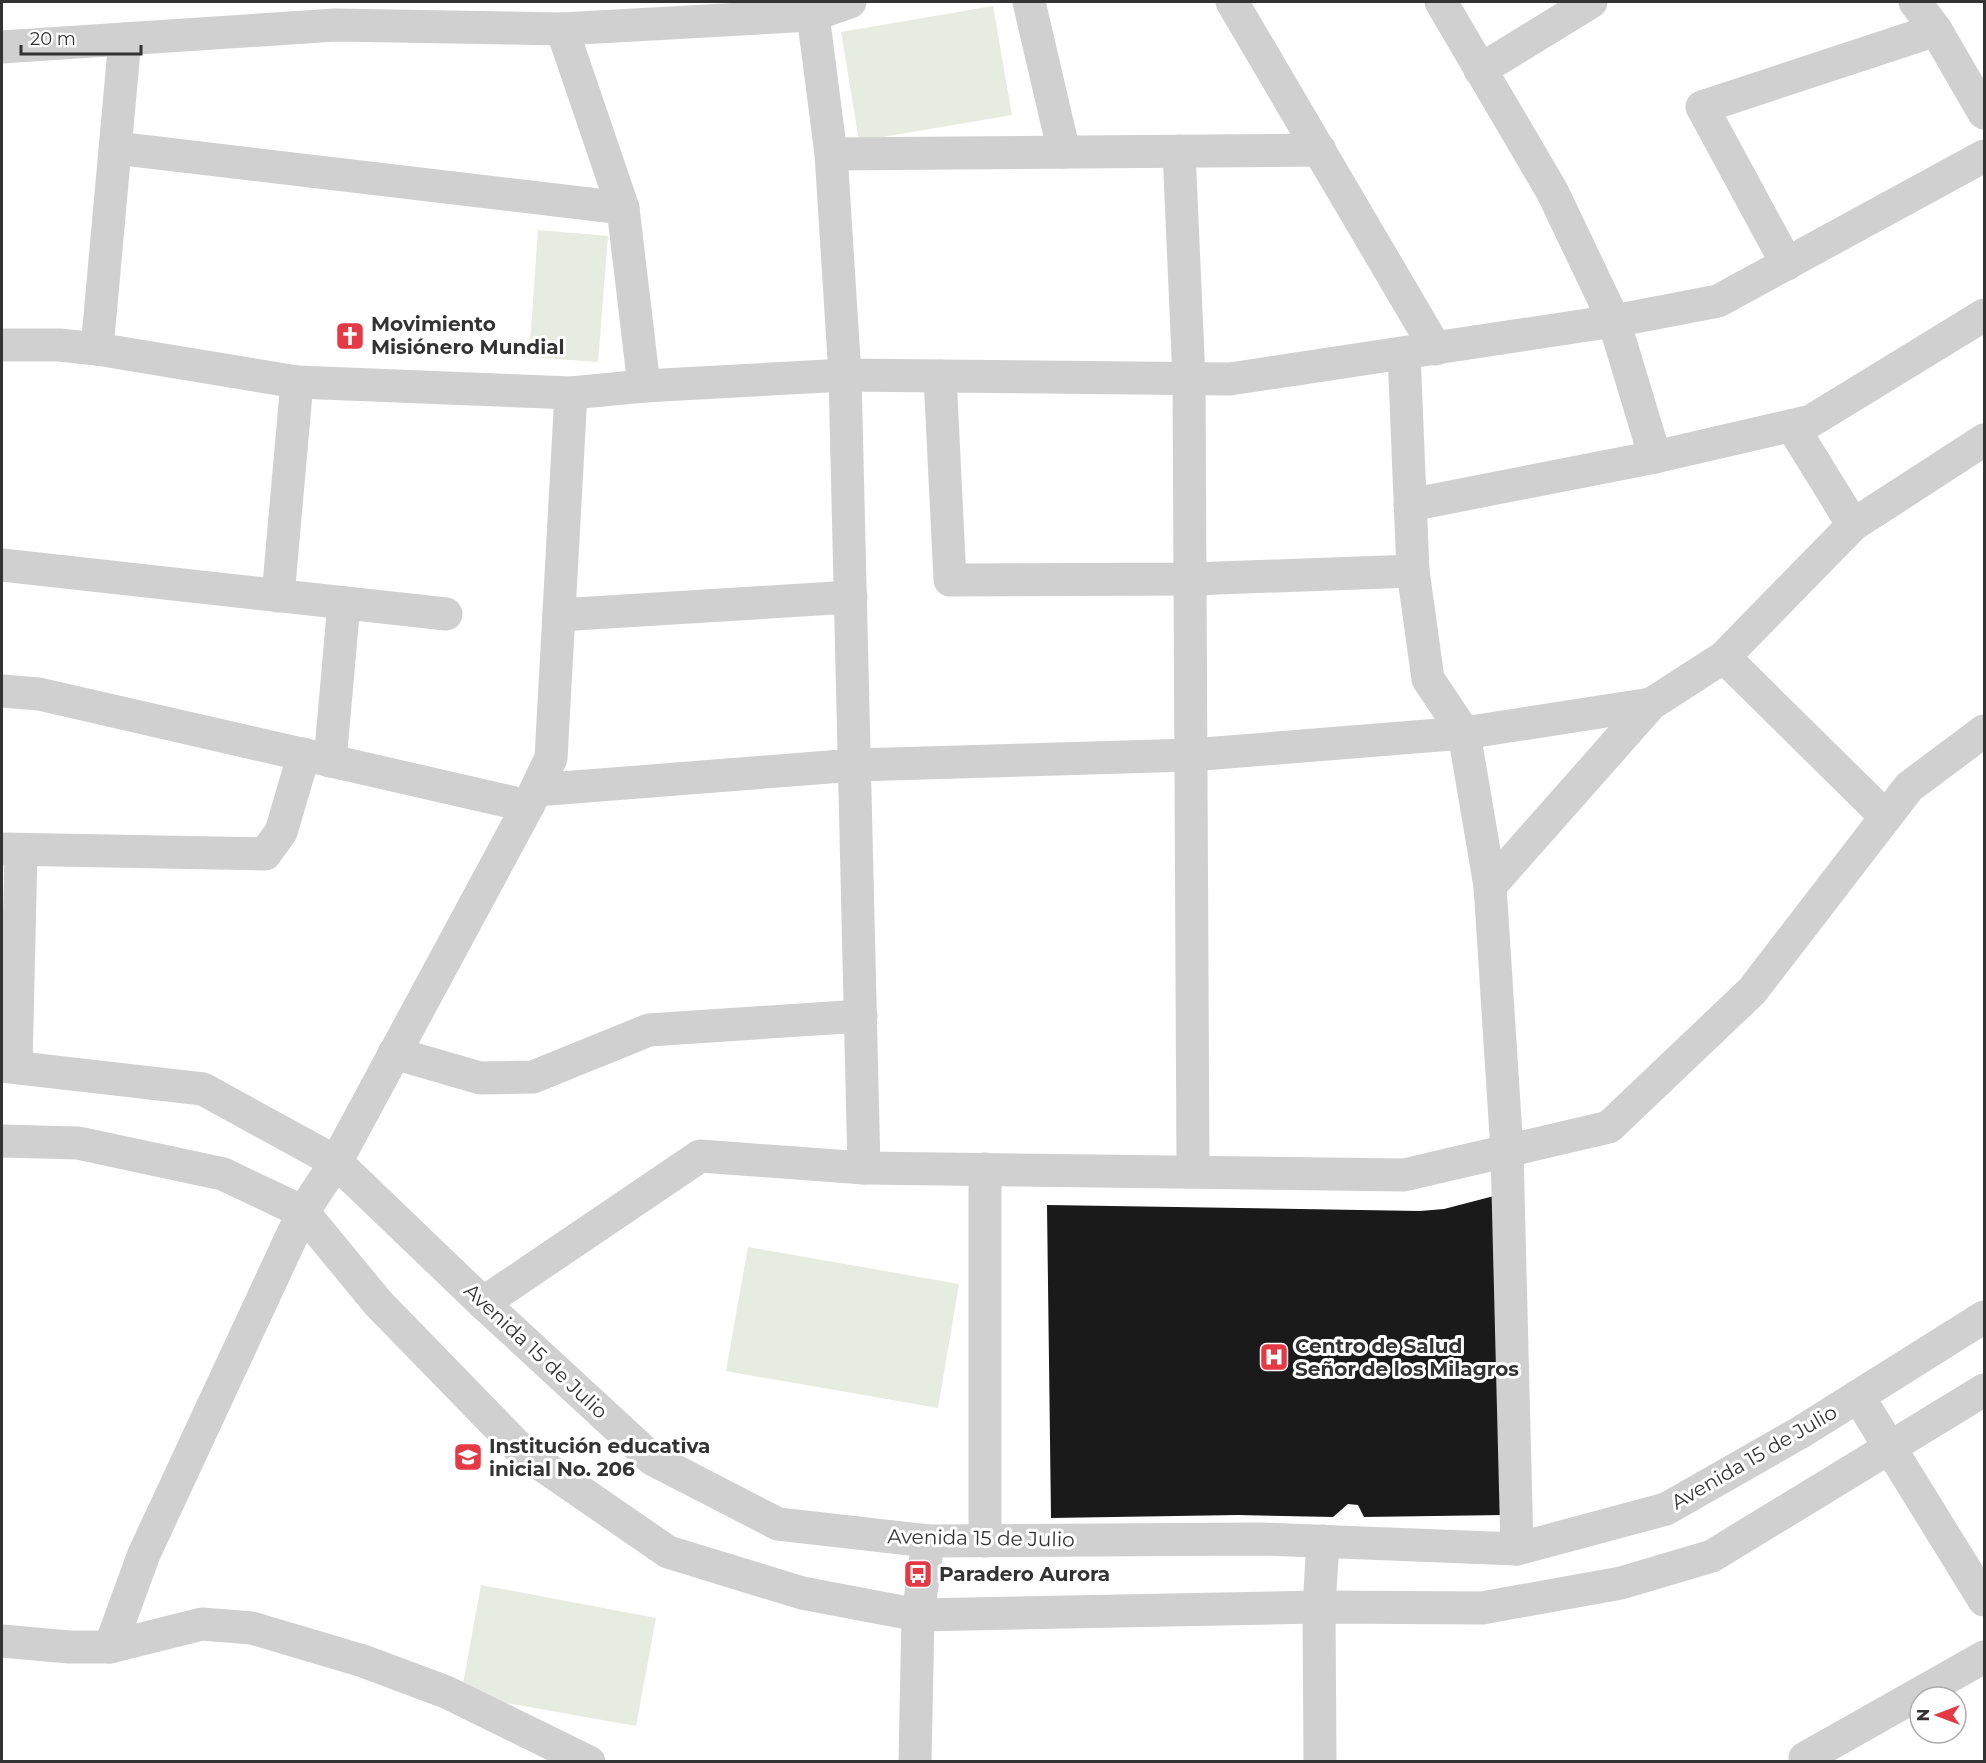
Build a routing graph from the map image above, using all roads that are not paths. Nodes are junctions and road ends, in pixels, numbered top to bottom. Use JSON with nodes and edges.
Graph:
{"nodes":[{"id":1,"x":850,"y":2,"type":"edge"},
{"id":2,"x":1029,"y":2,"type":"edge"},
{"id":3,"x":1232,"y":2,"type":"edge"},
{"id":4,"x":1441,"y":2,"type":"edge"},
{"id":5,"x":1591,"y":2,"type":"edge"},
{"id":6,"x":1915,"y":2,"type":"edge"},
{"id":7,"x":813,"y":8,"type":"edge"},
{"id":8,"x":387,"y":14,"type":"edge"},
{"id":9,"x":622,"y":14,"type":"edge"},
{"id":10,"x":562,"y":30,"type":"junction"},
{"id":11,"x":1936,"y":30,"type":"junction"},
{"id":12,"x":125,"y":39,"type":"junction"},
{"id":13,"x":2,"y":47,"type":"edge"},
{"id":14,"x":1480,"y":70,"type":"junction"},
{"id":15,"x":1984,"y":113,"type":"edge"},
{"id":16,"x":116,"y":148,"type":"junction"},
{"id":17,"x":1320,"y":150,"type":"junction"},
{"id":18,"x":1179,"y":151,"type":"junction"},
{"id":19,"x":1064,"y":152,"type":"junction"},
{"id":20,"x":831,"y":154,"type":"junction"},
{"id":21,"x":1984,"y":156,"type":"edge"},
{"id":22,"x":623,"y":208,"type":"junction"},
{"id":23,"x":1787,"y":264,"type":"junction"},
{"id":24,"x":1984,"y":315,"type":"edge"},
{"id":25,"x":1614,"y":321,"type":"junction"},
{"id":26,"x":2,"y":345,"type":"edge"},
{"id":27,"x":97,"y":349,"type":"junction"},
{"id":28,"x":1436,"y":349,"type":"junction"},
{"id":29,"x":1404,"y":353,"type":"junction"},
{"id":30,"x":845,"y":375,"type":"junction"},
{"id":31,"x":940,"y":376,"type":"junction"},
{"id":32,"x":1189,"y":378,"type":"junction"},
{"id":33,"x":297,"y":382,"type":"junction"},
{"id":34,"x":644,"y":386,"type":"junction"},
{"id":35,"x":571,"y":393,"type":"junction"},
{"id":36,"x":1792,"y":426,"type":"junction"},
{"id":37,"x":1984,"y":440,"type":"edge"},
{"id":38,"x":1655,"y":456,"type":"junction"},
{"id":39,"x":1410,"y":505,"type":"junction"},
{"id":40,"x":1853,"y":525,"type":"junction"},
{"id":41,"x":2,"y":566,"type":"edge"},
{"id":42,"x":1413,"y":571,"type":"junction"},
{"id":43,"x":1191,"y":579,"type":"junction"},
{"id":44,"x":278,"y":596,"type":"junction"},
{"id":45,"x":850,"y":597,"type":"junction"},
{"id":46,"x":344,"y":603,"type":"junction"},
{"id":47,"x":446,"y":614,"type":"dead end"},
{"id":48,"x":559,"y":615,"type":"junction"},
{"id":49,"x":1724,"y":657,"type":"junction"},
{"id":50,"x":2,"y":691,"type":"edge"},
{"id":51,"x":1651,"y":704,"type":"junction"},
{"id":52,"x":1984,"y":730,"type":"edge"},
{"id":53,"x":1464,"y":733,"type":"junction"},
{"id":54,"x":1191,"y":755,"type":"junction"},
{"id":55,"x":317,"y":757,"type":"junction"},
{"id":56,"x":855,"y":765,"type":"junction"},
{"id":57,"x":532,"y":798,"type":"junction"},
{"id":58,"x":1887,"y":817,"type":"junction"},
{"id":59,"x":11,"y":850,"type":"edge"},
{"id":60,"x":1490,"y":886,"type":"junction"},
{"id":61,"x":861,"y":1016,"type":"junction"},
{"id":62,"x":394,"y":1053,"type":"junction"},
{"id":63,"x":9,"y":1066,"type":"edge"},
{"id":64,"x":2,"y":1141,"type":"edge"},
{"id":65,"x":1507,"y":1151,"type":"junction"},
{"id":66,"x":336,"y":1162,"type":"junction"},
{"id":67,"x":864,"y":1167,"type":"junction"},
{"id":68,"x":985,"y":1169,"type":"junction"},
{"id":69,"x":1193,"y":1172,"type":"junction"},
{"id":70,"x":303,"y":1212,"type":"junction"},
{"id":71,"x":483,"y":1303,"type":"junction"},
{"id":72,"x":1984,"y":1317,"type":"edge"},
{"id":73,"x":1984,"y":1390,"type":"edge"},
{"id":74,"x":1858,"y":1396,"type":"junction"},
{"id":75,"x":1890,"y":1448,"type":"junction"},
{"id":76,"x":928,"y":1541,"type":"junction"},
{"id":77,"x":985,"y":1541,"type":"junction"},
{"id":78,"x":1323,"y":1541,"type":"junction"},
{"id":79,"x":1517,"y":1549,"type":"junction"},
{"id":80,"x":1984,"y":1600,"type":"edge"},
{"id":81,"x":1319,"y":1607,"type":"junction"},
{"id":82,"x":918,"y":1615,"type":"junction"},
{"id":83,"x":2,"y":1641,"type":"edge"},
{"id":84,"x":110,"y":1647,"type":"junction"},
{"id":85,"x":1984,"y":1657,"type":"edge"},
{"id":86,"x":589,"y":1761,"type":"edge"},
{"id":87,"x":915,"y":1761,"type":"edge"},
{"id":88,"x":1320,"y":1761,"type":"edge"},
{"id":89,"x":1805,"y":1761,"type":"edge"}],
"edges":[{"from":1,"to":7,"type":"street"},
{"from":2,"to":19,"type":"street"},
{"from":3,"to":17,"type":"street"},
{"from":4,"to":14,"type":"street"},
{"from":5,"to":14,"type":"street"},
{"from":6,"to":11,"type":"street"},
{"from":7,"to":9,"type":"street"},
{"from":7,"to":20,"type":"street"},
{"from":8,"to":10,"type":"street"},
{"from":8,"to":12,"type":"street"},
{"from":9,"to":10,"type":"street"},
{"from":10,"to":22,"type":"street"},
{"from":11,"to":15,"type":"street"},
{"from":11,"to":23,"type":"street"},
{"from":12,"to":13,"type":"street"},
{"from":12,"to":16,"type":"street"},
{"from":14,"to":25,"type":"street"},
{"from":16,"to":22,"type":"street"},
{"from":16,"to":27,"type":"street"},
{"from":17,"to":18,"type":"street"},
{"from":17,"to":28,"type":"street"},
{"from":18,"to":19,"type":"street"},
{"from":18,"to":32,"type":"street"},
{"from":19,"to":20,"type":"street"},
{"from":20,"to":30,"type":"street"},
{"from":21,"to":23,"type":"street"},
{"from":22,"to":34,"type":"street"},
{"from":23,"to":25,"type":"street"},
{"from":24,"to":36,"type":"street"},
{"from":25,"to":28,"type":"street"},
{"from":25,"to":38,"type":"street"},
{"from":26,"to":27,"type":"street"},
{"from":27,"to":33,"type":"street"},
{"from":28,"to":29,"type":"street"},
{"from":29,"to":32,"type":"street"},
{"from":29,"to":39,"type":"street"},
{"from":30,"to":31,"type":"street"},
{"from":30,"to":34,"type":"street"},
{"from":30,"to":45,"type":"street"},
{"from":31,"to":32,"type":"street"},
{"from":31,"to":43,"type":"street"},
{"from":32,"to":43,"type":"street"},
{"from":33,"to":35,"type":"street"},
{"from":33,"to":44,"type":"street"},
{"from":34,"to":35,"type":"street"},
{"from":35,"to":48,"type":"street"},
{"from":36,"to":38,"type":"street"},
{"from":36,"to":40,"type":"street"},
{"from":37,"to":40,"type":"street"},
{"from":38,"to":39,"type":"street"},
{"from":39,"to":42,"type":"street"},
{"from":40,"to":49,"type":"street"},
{"from":41,"to":44,"type":"street"},
{"from":42,"to":43,"type":"street"},
{"from":42,"to":53,"type":"street"},
{"from":43,"to":54,"type":"street"},
{"from":44,"to":46,"type":"street"},
{"from":45,"to":48,"type":"street"},
{"from":45,"to":56,"type":"street"},
{"from":46,"to":47,"type":"street"},
{"from":46,"to":55,"type":"street"},
{"from":48,"to":57,"type":"street"},
{"from":49,"to":51,"type":"street"},
{"from":49,"to":58,"type":"street"},
{"from":50,"to":55,"type":"street"},
{"from":51,"to":53,"type":"street"},
{"from":51,"to":60,"type":"street"},
{"from":52,"to":58,"type":"street"},
{"from":53,"to":54,"type":"street"},
{"from":53,"to":60,"type":"street"},
{"from":54,"to":56,"type":"street"},
{"from":54,"to":69,"type":"street"},
{"from":55,"to":57,"type":"street"},
{"from":55,"to":59,"type":"street"},
{"from":56,"to":57,"type":"street"},
{"from":56,"to":61,"type":"street"},
{"from":57,"to":62,"type":"street"},
{"from":58,"to":65,"type":"street"},
{"from":59,"to":63,"type":"street"},
{"from":60,"to":65,"type":"street"},
{"from":61,"to":62,"type":"street"},
{"from":61,"to":67,"type":"street"},
{"from":62,"to":66,"type":"street"},
{"from":63,"to":66,"type":"street","name":"Avenida 15 de Julio"},
{"from":64,"to":70,"type":"street"},
{"from":65,"to":69,"type":"street"},
{"from":65,"to":79,"type":"street"},
{"from":66,"to":70,"type":"street"},
{"from":66,"to":71,"type":"street","name":"Avenida 15 de Julio"},
{"from":67,"to":68,"type":"street"},
{"from":67,"to":71,"type":"street"},
{"from":68,"to":69,"type":"street"},
{"from":68,"to":77,"type":"street"},
{"from":70,"to":82,"type":"street"},
{"from":70,"to":84,"type":"street"},
{"from":71,"to":76,"type":"street","name":"Avenida 15 de Julio"},
{"from":72,"to":74,"type":"street","name":"Avenida 15 de Julio"},
{"from":73,"to":75,"type":"street"},
{"from":74,"to":75,"type":"street"},
{"from":74,"to":79,"type":"street","name":"Avenida 15 de Julio"},
{"from":75,"to":80,"type":"street"},
{"from":75,"to":81,"type":"street"},
{"from":76,"to":77,"type":"street","name":"Avenida 15 de Julio"},
{"from":76,"to":82,"type":"street"},
{"from":77,"to":78,"type":"street","name":"Avenida 15 de Julio"},
{"from":78,"to":79,"type":"street","name":"Avenida 15 de Julio"},
{"from":78,"to":81,"type":"street"},
{"from":81,"to":82,"type":"street"},
{"from":81,"to":88,"type":"street"},
{"from":82,"to":87,"type":"street"},
{"from":83,"to":84,"type":"street"},
{"from":84,"to":86,"type":"street"},
{"from":85,"to":89,"type":"street"}]}
